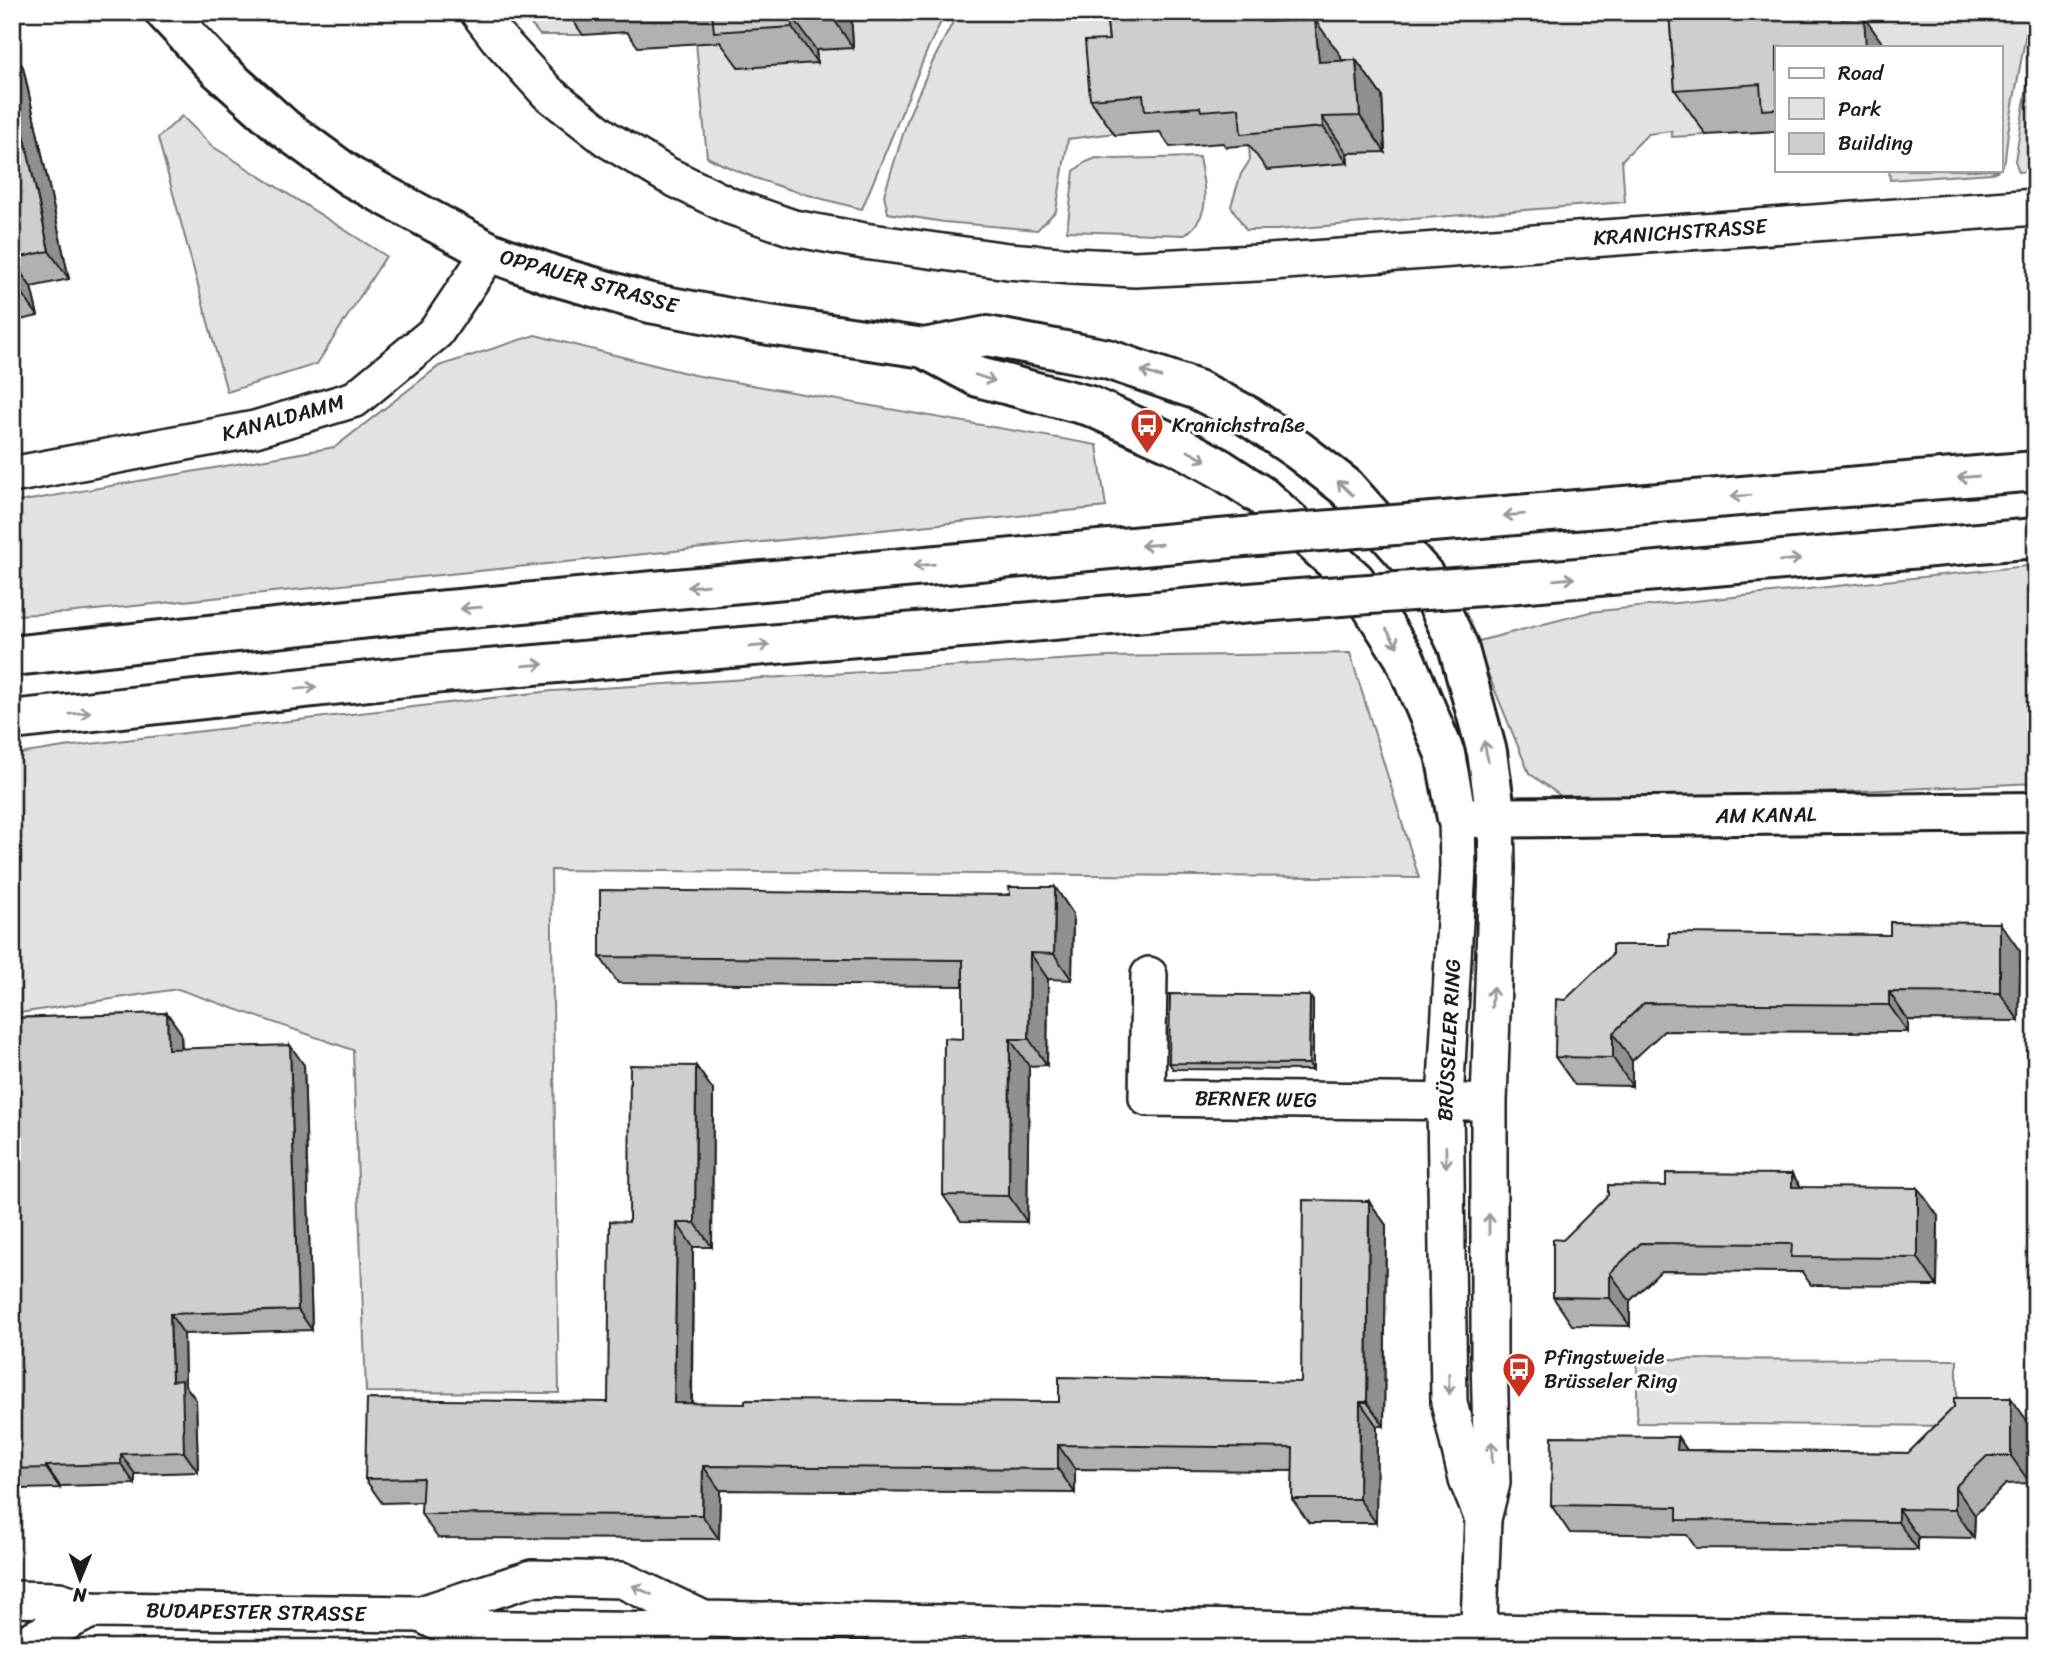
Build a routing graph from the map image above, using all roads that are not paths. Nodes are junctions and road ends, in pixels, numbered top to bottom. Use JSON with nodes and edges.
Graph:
{"nodes":[{"id":1,"x":165,"y":12,"type":"edge"},
{"id":2,"x":478,"y":12,"type":"edge"},
{"id":3,"x":2036,"y":207,"type":"edge"},
{"id":4,"x":490,"y":252,"type":"junction"},
{"id":5,"x":924,"y":348,"type":"junction"},
{"id":6,"x":2036,"y":471,"type":"edge"},
{"id":7,"x":12,"y":475,"type":"edge"},
{"id":8,"x":2036,"y":538,"type":"edge"},
{"id":9,"x":1424,"y":575,"type":"joint"},
{"id":10,"x":1355,"y":580,"type":"joint"},
{"id":11,"x":12,"y":656,"type":"edge"},
{"id":12,"x":12,"y":720,"type":"edge"},
{"id":13,"x":2036,"y":812,"type":"edge"},
{"id":14,"x":1457,"y":818,"type":"junction"},
{"id":15,"x":1496,"y":818,"type":"junction"},
{"id":16,"x":1149,"y":975,"type":"dead end"},
{"id":17,"x":1445,"y":1101,"type":"junction"},
{"id":18,"x":1489,"y":1102,"type":"junction"},
{"id":19,"x":1483,"y":1519,"type":"junction"},
{"id":20,"x":12,"y":1599,"type":"edge"},
{"id":21,"x":91,"y":1610,"type":"junction"},
{"id":22,"x":421,"y":1614,"type":"junction"},
{"id":23,"x":704,"y":1619,"type":"junction"},
{"id":24,"x":783,"y":1634,"type":"edge"},
{"id":25,"x":2036,"y":1638,"type":"edge"},
{"id":26,"x":1478,"y":1639,"type":"edge"},
{"id":27,"x":1975,"y":1643,"type":"edge"},
{"id":28,"x":15,"y":1648,"type":"edge"}],
"edges":[{"from":1,"to":4,"type":"main road","name":"OPPAUER STRASSE"},
{"from":2,"to":3,"type":"street","name":"KRANICHSTRASSE"},
{"from":4,"to":5,"type":"main road","name":"OPPAUER STRASSE"},
{"from":4,"to":7,"type":"street","name":"KANALDAMM"},
{"from":9,"to":5,"type":"main road","name":"OPPAUER STRASSE","one_way":true},
{"from":5,"to":10,"type":"main road","name":"OPPAUER STRASSE","one_way":true},
{"from":6,"to":11,"type":"main road","one_way":true,"bridge":true},
{"from":12,"to":8,"type":"main road","one_way":true,"bridge":true},
{"from":15,"to":9,"type":"main road","name":"BRÜSSELER RING","one_way":true},
{"from":10,"to":14,"type":"main road","name":"BRÜSSELER RING","one_way":true},
{"from":13,"to":15,"type":"main road","name":"AM KANAL"},
{"from":14,"to":15,"type":"main road"},
{"from":14,"to":17,"type":"street","name":"BRÜSSELER RING"},
{"from":18,"to":15,"type":"street","name":"BRÜSSELER RING","one_way":true},
{"from":16,"to":17,"type":"street","name":"BERNER WEG"},
{"from":17,"to":18,"type":"street","name":"BERNER WEG"},
{"from":17,"to":19,"type":"street","name":"BRÜSSELER RING","one_way":true},
{"from":19,"to":18,"type":"street","name":"BRÜSSELER RING","one_way":true},
{"from":19,"to":26,"type":"street","name":"BRÜSSELER RING"},
{"from":20,"to":21,"type":"street","name":"BUDAPESTER STRASSE"},
{"from":21,"to":22,"type":"street","name":"BUDAPESTER STRASSE"},
{"from":21,"to":28,"type":"street","name":"BUDAPESTER STRASSE"},
{"from":22,"to":23,"type":"street","name":"BUDAPESTER STRASSE"},
{"from":23,"to":22,"type":"street","name":"BUDAPESTER STRASSE","one_way":true},
{"from":23,"to":24,"type":"street","name":"BUDAPESTER STRASSE"},
{"from":24,"to":26,"type":"street","name":"BUDAPESTER STRASSE"},
{"from":25,"to":27,"type":"street","name":"BUDAPESTER STRASSE"},
{"from":26,"to":27,"type":"street","name":"BUDAPESTER STRASSE"}]}
